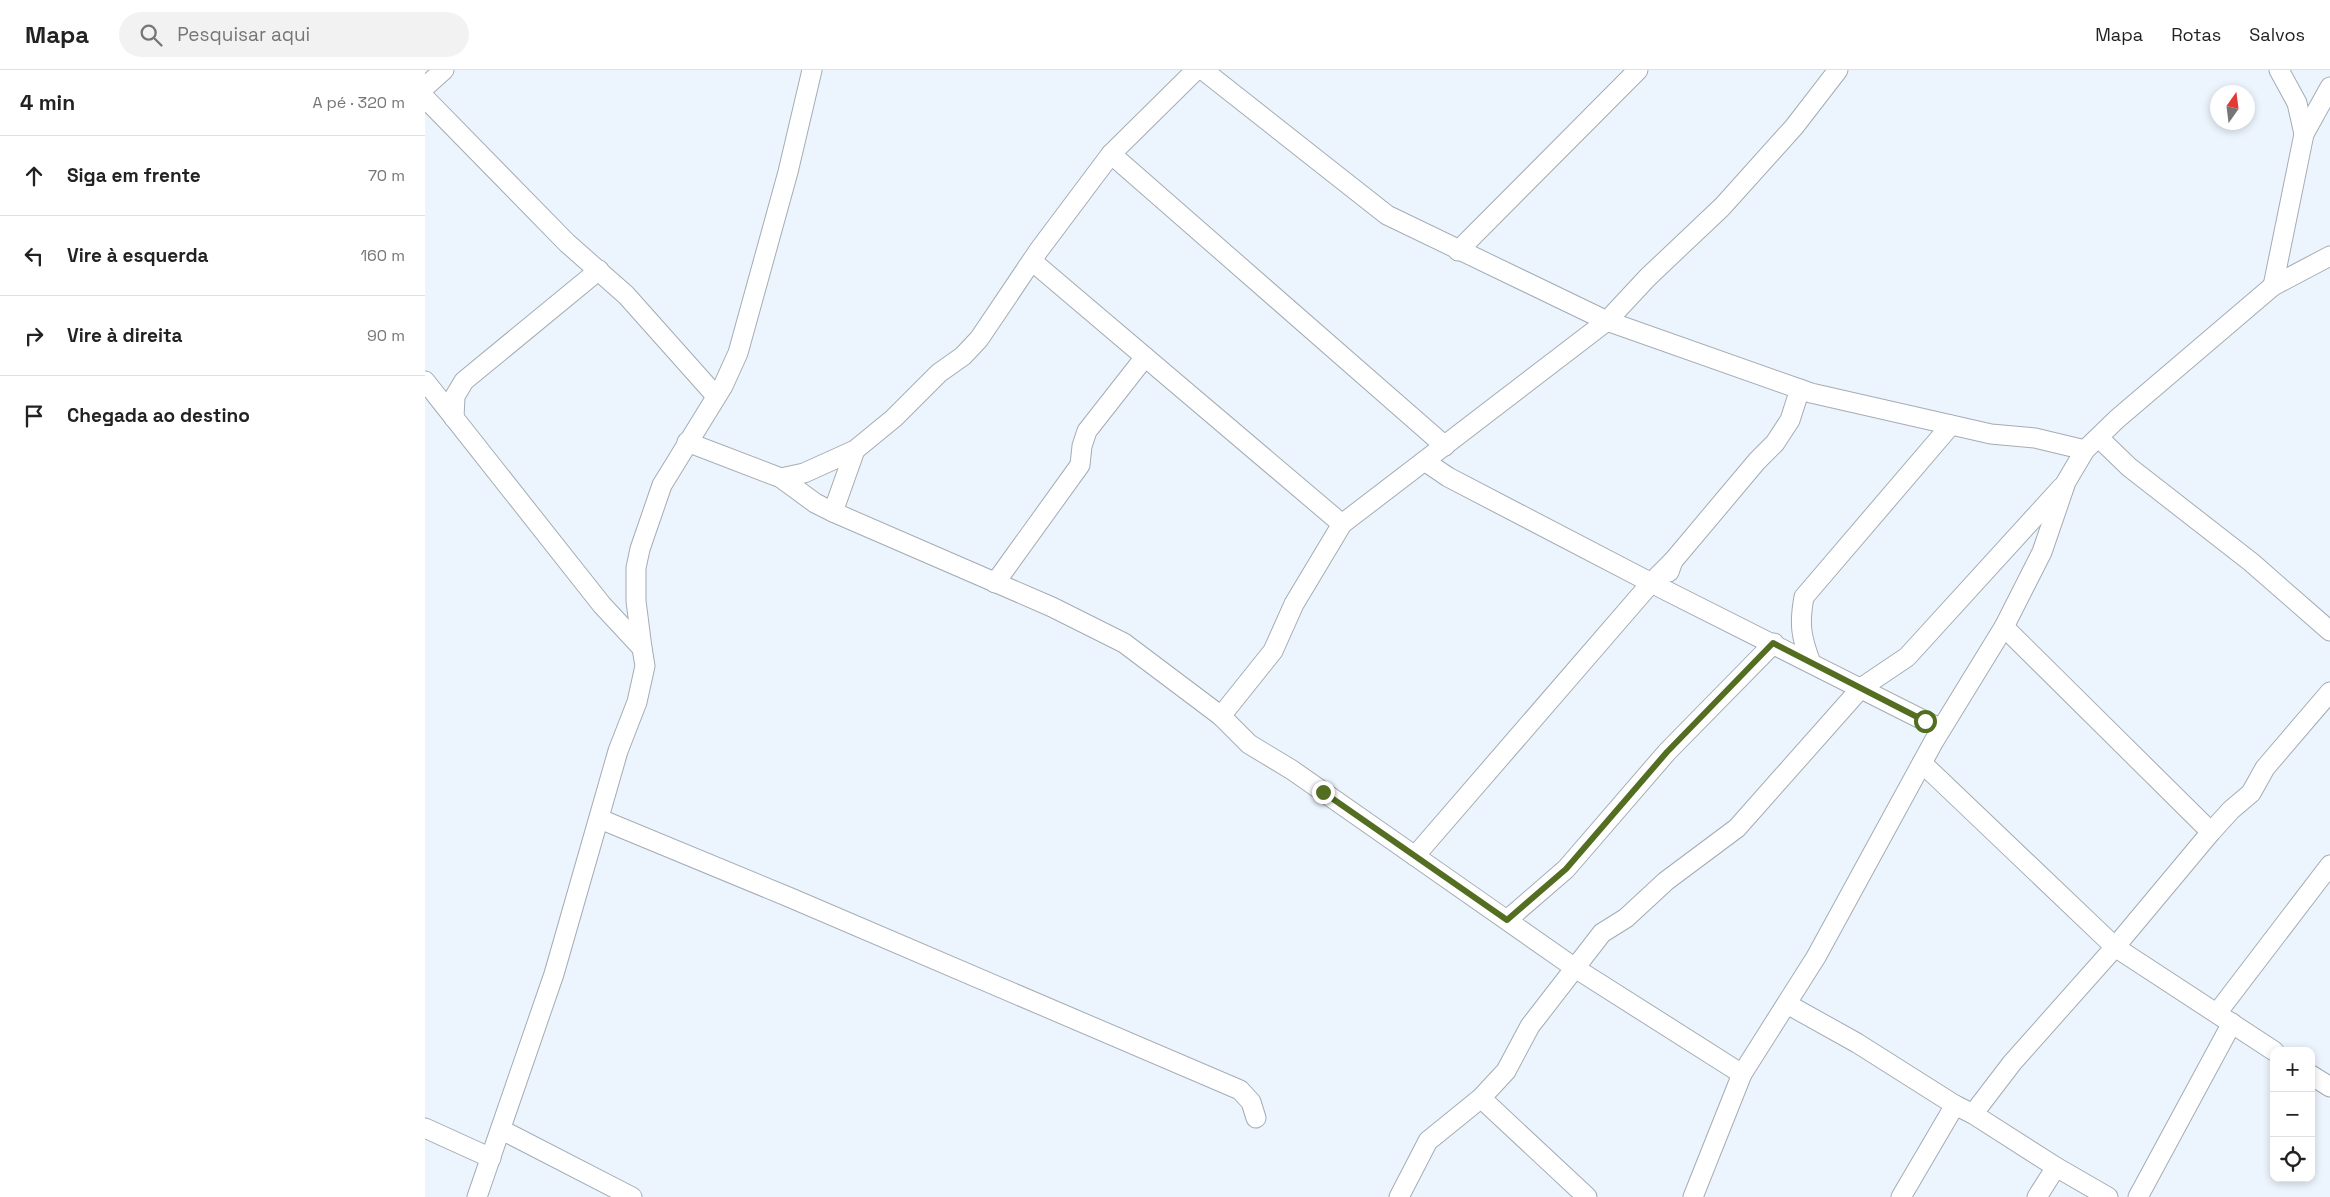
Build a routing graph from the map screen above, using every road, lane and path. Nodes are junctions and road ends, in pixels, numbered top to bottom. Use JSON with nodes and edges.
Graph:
{"nodes":[{"id":1,"x":443,"y":70,"type":"edge"},
{"id":2,"x":812,"y":70,"type":"edge"},
{"id":3,"x":1196,"y":70,"type":"edge"},
{"id":4,"x":1203,"y":70,"type":"edge"},
{"id":5,"x":1638,"y":70,"type":"edge"},
{"id":6,"x":1838,"y":70,"type":"edge"},
{"id":7,"x":2279,"y":70,"type":"edge"},
{"id":8,"x":425,"y":87,"type":"edge"},
{"id":9,"x":2330,"y":87,"type":"edge"},
{"id":10,"x":425,"y":98,"type":"edge"},
{"id":11,"x":2305,"y":134,"type":"junction"},
{"id":12,"x":1111,"y":154,"type":"junction"},
{"id":13,"x":1458,"y":251,"type":"junction"},
{"id":14,"x":2330,"y":256,"type":"edge"},
{"id":15,"x":1033,"y":261,"type":"junction"},
{"id":16,"x":599,"y":270,"type":"junction"},
{"id":17,"x":2273,"y":286,"type":"junction"},
{"id":18,"x":1607,"y":321,"type":"junction"},
{"id":19,"x":1145,"y":357,"type":"junction"},
{"id":20,"x":425,"y":381,"type":"edge"},
{"id":21,"x":1800,"y":389,"type":"junction"},
{"id":22,"x":716,"y":396,"type":"junction"},
{"id":23,"x":454,"y":418,"type":"junction"},
{"id":24,"x":1951,"y":425,"type":"junction"},
{"id":25,"x":687,"y":442,"type":"junction"},
{"id":26,"x":2092,"y":444,"type":"junction"},
{"id":27,"x":1445,"y":446,"type":"junction"},
{"id":28,"x":855,"y":450,"type":"junction"},
{"id":29,"x":1426,"y":462,"type":"junction"},
{"id":30,"x":781,"y":478,"type":"junction"},
{"id":31,"x":2066,"y":482,"type":"junction"},
{"id":32,"x":833,"y":512,"type":"junction"},
{"id":33,"x":1342,"y":524,"type":"junction"},
{"id":34,"x":995,"y":583,"type":"junction"},
{"id":35,"x":1658,"y":587,"type":"junction"},
{"id":36,"x":2004,"y":627,"type":"junction"},
{"id":37,"x":2330,"y":631,"type":"edge"},
{"id":38,"x":1773,"y":643,"type":"junction"},
{"id":39,"x":642,"y":648,"type":"junction"},
{"id":40,"x":1811,"y":663,"type":"junction"},
{"id":41,"x":1861,"y":688,"type":"junction"},
{"id":42,"x":2330,"y":692,"type":"edge"},
{"id":43,"x":1221,"y":716,"type":"junction"},
{"id":44,"x":1941,"y":729,"type":"junction"},
{"id":45,"x":1922,"y":763,"type":"junction"},
{"id":46,"x":600,"y":819,"type":"junction"},
{"id":47,"x":2211,"y":832,"type":"junction"},
{"id":48,"x":1415,"y":856,"type":"junction"},
{"id":49,"x":2330,"y":865,"type":"edge"},
{"id":50,"x":1507,"y":920,"type":"junction"},
{"id":51,"x":2115,"y":948,"type":"junction"},
{"id":52,"x":1575,"y":968,"type":"junction"},
{"id":53,"x":1787,"y":1004,"type":"junction"},
{"id":54,"x":2225,"y":1018,"type":"junction"},
{"id":55,"x":2270,"y":1048,"type":"edge"},
{"id":56,"x":1742,"y":1074,"type":"junction"},
{"id":57,"x":2315,"y":1078,"type":"edge"},
{"id":58,"x":2330,"y":1087,"type":"edge"},
{"id":59,"x":1481,"y":1098,"type":"junction"},
{"id":60,"x":1955,"y":1106,"type":"junction"},
{"id":61,"x":1973,"y":1114,"type":"junction"},
{"id":62,"x":1256,"y":1118,"type":"dead end"},
{"id":63,"x":425,"y":1128,"type":"edge"},
{"id":64,"x":502,"y":1130,"type":"junction"},
{"id":65,"x":491,"y":1158,"type":"junction"},
{"id":66,"x":2056,"y":1167,"type":"junction"},
{"id":67,"x":477,"y":1197,"type":"edge"},
{"id":68,"x":632,"y":1197,"type":"edge"},
{"id":69,"x":1399,"y":1197,"type":"edge"},
{"id":70,"x":1587,"y":1197,"type":"edge"},
{"id":71,"x":1693,"y":1197,"type":"edge"},
{"id":72,"x":1901,"y":1197,"type":"edge"},
{"id":73,"x":2037,"y":1197,"type":"edge"},
{"id":74,"x":2108,"y":1197,"type":"edge"},
{"id":75,"x":2139,"y":1197,"type":"edge"}],
"edges":[{"from":1,"to":8,"type":"street"},
{"from":2,"to":22,"type":"street"},
{"from":3,"to":12,"type":"street"},
{"from":4,"to":13,"type":"street"},
{"from":5,"to":13,"type":"street"},
{"from":6,"to":18,"type":"street"},
{"from":7,"to":11,"type":"street"},
{"from":9,"to":11,"type":"street"},
{"from":10,"to":16,"type":"street"},
{"from":11,"to":17,"type":"street"},
{"from":12,"to":15,"type":"street"},
{"from":12,"to":27,"type":"street"},
{"from":13,"to":18,"type":"street"},
{"from":14,"to":17,"type":"street"},
{"from":15,"to":19,"type":"street"},
{"from":15,"to":28,"type":"street"},
{"from":16,"to":22,"type":"street"},
{"from":16,"to":23,"type":"street"},
{"from":17,"to":26,"type":"street"},
{"from":18,"to":21,"type":"street"},
{"from":18,"to":27,"type":"street"},
{"from":19,"to":33,"type":"street"},
{"from":19,"to":34,"type":"street"},
{"from":20,"to":23,"type":"street"},
{"from":21,"to":24,"type":"street"},
{"from":21,"to":35,"type":"street"},
{"from":22,"to":25,"type":"street"},
{"from":23,"to":39,"type":"street"},
{"from":24,"to":26,"type":"street"},
{"from":24,"to":40,"type":"street"},
{"from":25,"to":30,"type":"street"},
{"from":25,"to":39,"type":"street"},
{"from":26,"to":31,"type":"street"},
{"from":26,"to":37,"type":"street"},
{"from":27,"to":29,"type":"street"},
{"from":28,"to":30,"type":"street"},
{"from":28,"to":32,"type":"street"},
{"from":29,"to":33,"type":"street"},
{"from":29,"to":35,"type":"street"},
{"from":30,"to":32,"type":"street"},
{"from":31,"to":36,"type":"street"},
{"from":31,"to":41,"type":"street"},
{"from":32,"to":34,"type":"street"},
{"from":33,"to":43,"type":"street"},
{"from":34,"to":43,"type":"street"},
{"from":35,"to":38,"type":"street"},
{"from":35,"to":48,"type":"street"},
{"from":36,"to":44,"type":"street"},
{"from":36,"to":47,"type":"street"},
{"from":38,"to":40,"type":"street"},
{"from":38,"to":50,"type":"street"},
{"from":39,"to":46,"type":"street"},
{"from":40,"to":41,"type":"street"},
{"from":41,"to":44,"type":"street"},
{"from":41,"to":52,"type":"street"},
{"from":42,"to":47,"type":"street"},
{"from":43,"to":48,"type":"street"},
{"from":44,"to":45,"type":"street"},
{"from":45,"to":51,"type":"street"},
{"from":45,"to":53,"type":"street"},
{"from":46,"to":62,"type":"street"},
{"from":46,"to":64,"type":"street"},
{"from":47,"to":51,"type":"street"},
{"from":48,"to":50,"type":"street"},
{"from":49,"to":54,"type":"street"},
{"from":50,"to":52,"type":"street"},
{"from":51,"to":54,"type":"street"},
{"from":51,"to":61,"type":"street"},
{"from":52,"to":56,"type":"street"},
{"from":52,"to":59,"type":"street"},
{"from":53,"to":56,"type":"street"},
{"from":53,"to":60,"type":"street"},
{"from":54,"to":55,"type":"street"},
{"from":54,"to":75,"type":"street"},
{"from":56,"to":71,"type":"street"},
{"from":57,"to":58,"type":"street"},
{"from":59,"to":69,"type":"street"},
{"from":59,"to":70,"type":"street"},
{"from":60,"to":61,"type":"street"},
{"from":60,"to":72,"type":"street"},
{"from":61,"to":66,"type":"street"},
{"from":63,"to":65,"type":"street"},
{"from":64,"to":65,"type":"street"},
{"from":64,"to":68,"type":"street"},
{"from":65,"to":67,"type":"street"},
{"from":66,"to":73,"type":"street"},
{"from":66,"to":74,"type":"street"}]}
